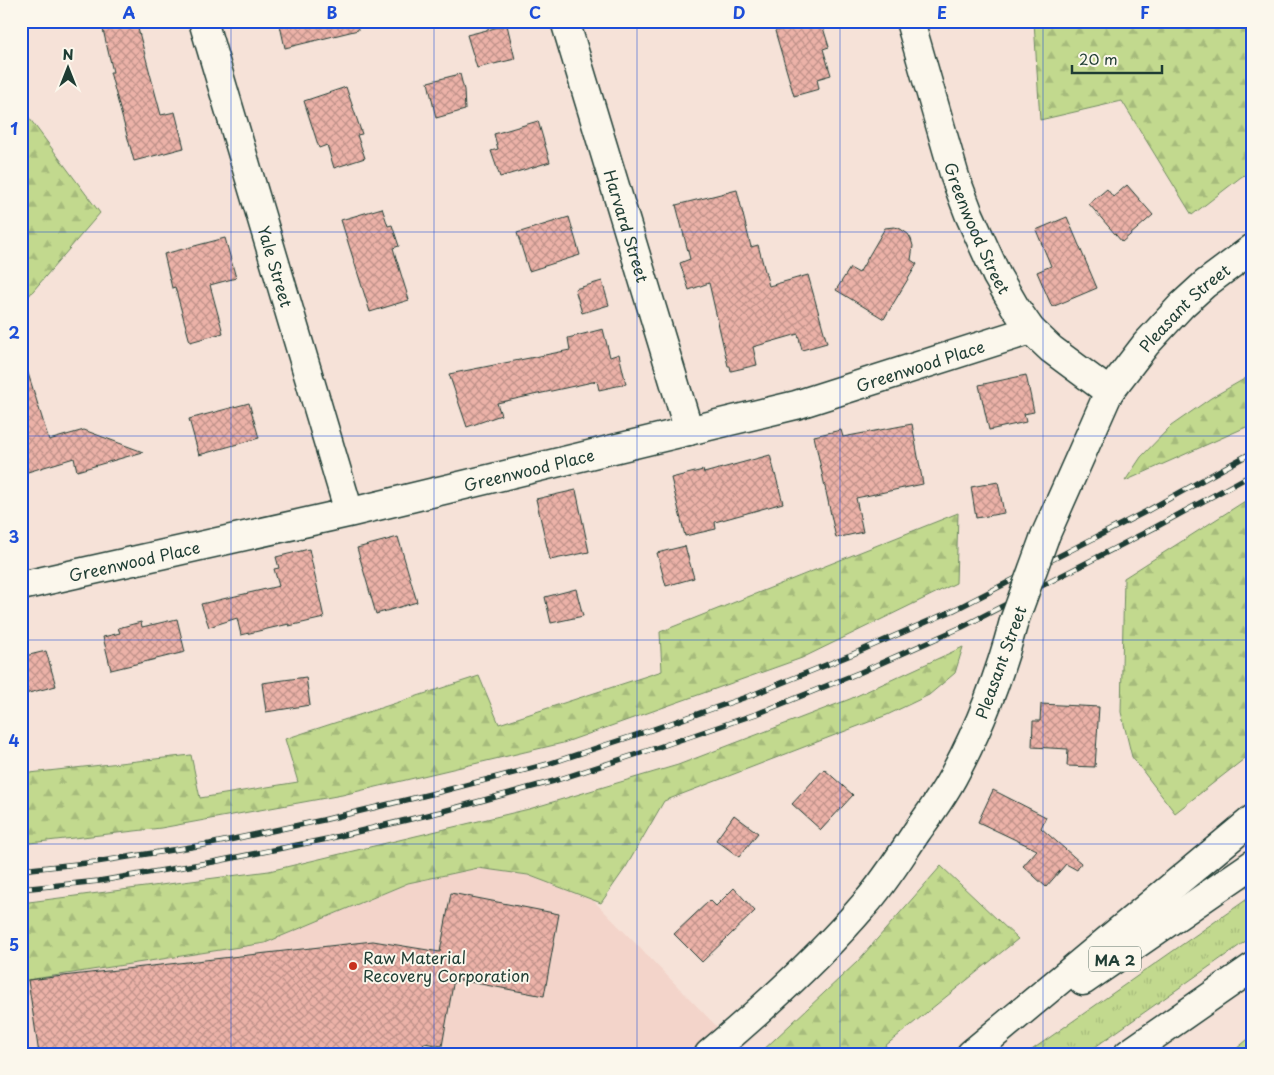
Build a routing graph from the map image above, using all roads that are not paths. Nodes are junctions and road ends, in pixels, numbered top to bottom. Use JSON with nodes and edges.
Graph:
{"nodes":[{"id":1,"x":203,"y":21,"type":"edge"},
{"id":2,"x":565,"y":21,"type":"edge"},
{"id":3,"x":910,"y":21,"type":"edge"},
{"id":4,"x":1253,"y":248,"type":"edge"},
{"id":5,"x":1031,"y":330,"type":"junction"},
{"id":6,"x":1109,"y":392,"type":"junction"},
{"id":7,"x":689,"y":431,"type":"junction"},
{"id":8,"x":349,"y":512,"type":"junction"},
{"id":9,"x":21,"y":586,"type":"edge"},
{"id":10,"x":1253,"y":819,"type":"edge"},
{"id":11,"x":1253,"y":864,"type":"edge"},
{"id":12,"x":1253,"y":967,"type":"edge"},
{"id":13,"x":709,"y":1054,"type":"edge"},
{"id":14,"x":971,"y":1054,"type":"edge"},
{"id":15,"x":977,"y":1054,"type":"edge"},
{"id":16,"x":1128,"y":1054,"type":"edge"}],
"edges":[{"from":1,"to":8,"type":"main road","name":"Yale Street"},
{"from":2,"to":7,"type":"main road","name":"Harvard Street"},
{"from":3,"to":5,"type":"main road","name":"Greenwood Street"},
{"from":4,"to":6,"type":"main road","name":"Pleasant Street"},
{"from":5,"to":6,"type":"main road","name":"Greenwood Street"},
{"from":5,"to":7,"type":"main road","name":"Greenwood Place"},
{"from":6,"to":13,"type":"main road","name":"Pleasant Street","bridge":true},
{"from":7,"to":8,"type":"main road","name":"Greenwood Place"},
{"from":8,"to":9,"type":"main road","name":"Greenwood Place"},
{"from":10,"to":14,"type":"main road"},
{"from":11,"to":15,"type":"main road","number":"MA 2"},
{"from":12,"to":16,"type":"main road"}]}
